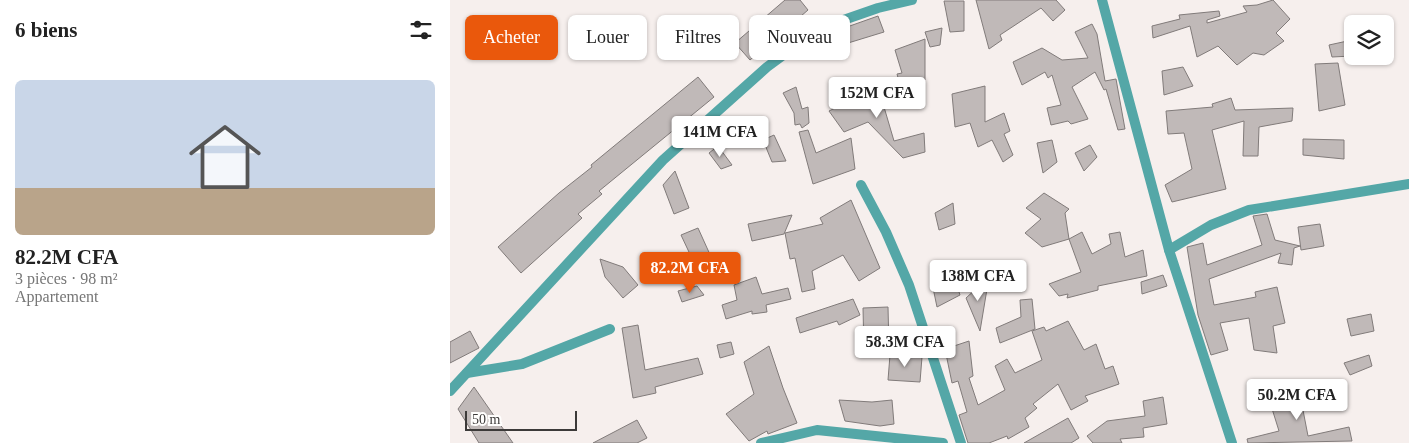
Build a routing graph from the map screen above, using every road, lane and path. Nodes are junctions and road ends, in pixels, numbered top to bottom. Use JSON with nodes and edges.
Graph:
{"nodes":[{"id":1,"x":912,"y":0,"type":"edge"},
{"id":2,"x":1102,"y":0,"type":"edge"},
{"id":3,"x":1409,"y":184,"type":"edge"},
{"id":4,"x":861,"y":186,"type":"dead end"},
{"id":5,"x":1169,"y":250,"type":"junction"},
{"id":6,"x":610,"y":329,"type":"dead end"},
{"id":7,"x":467,"y":373,"type":"junction"},
{"id":8,"x":450,"y":391,"type":"edge"},
{"id":9,"x":760,"y":443,"type":"edge"},
{"id":10,"x":943,"y":443,"type":"edge"},
{"id":11,"x":962,"y":443,"type":"edge"},
{"id":12,"x":1232,"y":443,"type":"edge"}],
"edges":[{"from":1,"to":7,"type":"street"},
{"from":2,"to":5,"type":"street"},
{"from":3,"to":5,"type":"street"},
{"from":4,"to":11,"type":"street"},
{"from":5,"to":12,"type":"street"},
{"from":6,"to":7,"type":"street"},
{"from":7,"to":8,"type":"street"},
{"from":9,"to":10,"type":"street"}]}
